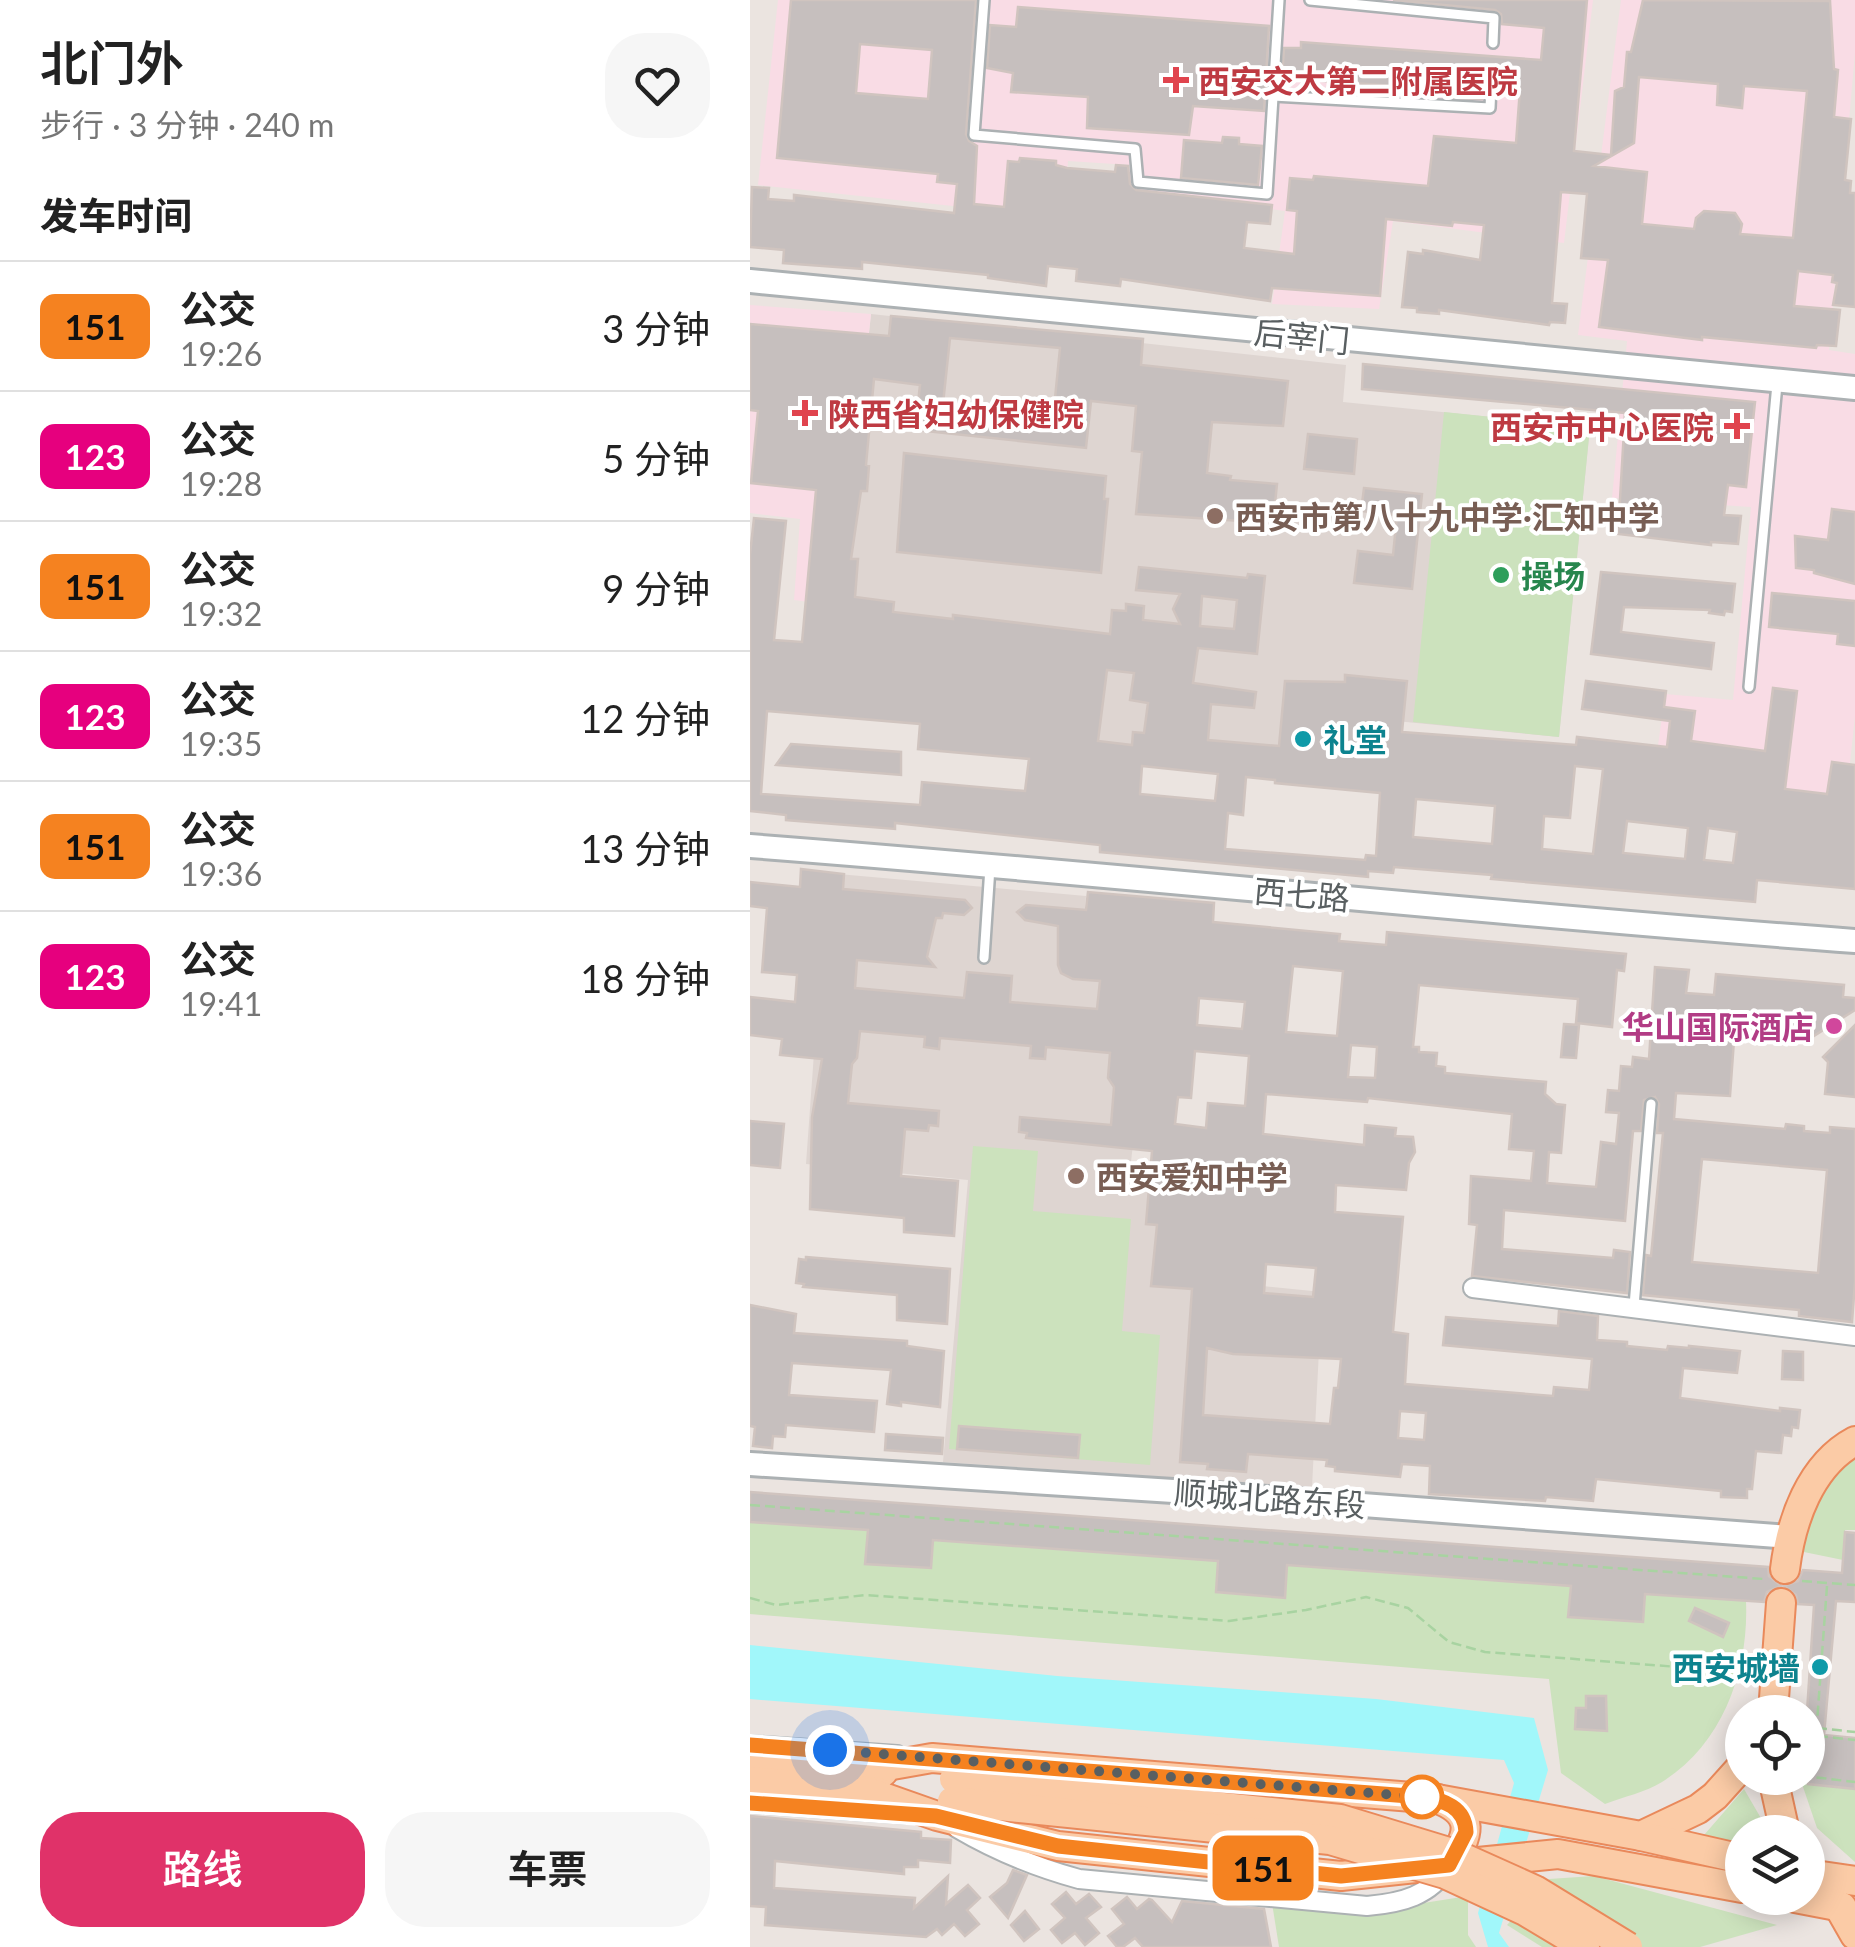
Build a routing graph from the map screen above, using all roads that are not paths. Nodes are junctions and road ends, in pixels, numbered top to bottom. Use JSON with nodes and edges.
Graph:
{"nodes":[{"id":1,"x":984,"y":0,"type":"edge"},
{"id":2,"x":1279,"y":0,"type":"edge"},
{"id":3,"x":1310,"y":0,"type":"edge"},
{"id":4,"x":1493,"y":43,"type":"dead end"},
{"id":5,"x":1490,"y":86,"type":"dead end"},
{"id":6,"x":1273,"y":96,"type":"junction"},
{"id":7,"x":750,"y":281,"type":"edge"},
{"id":8,"x":1777,"y":381,"type":"junction"},
{"id":9,"x":1855,"y":388,"type":"edge"},
{"id":10,"x":1749,"y":687,"type":"dead end"},
{"id":11,"x":750,"y":846,"type":"edge"},
{"id":12,"x":990,"y":864,"type":"junction"},
{"id":13,"x":1855,"y":941,"type":"edge"},
{"id":14,"x":984,"y":958,"type":"dead end"},
{"id":15,"x":1651,"y":1104,"type":"dead end"},
{"id":16,"x":1474,"y":1288,"type":"dead end"},
{"id":17,"x":1634,"y":1306,"type":"junction"},
{"id":18,"x":1855,"y":1336,"type":"edge"},
{"id":19,"x":1855,"y":1440,"type":"edge"},
{"id":20,"x":750,"y":1464,"type":"edge"},
{"id":21,"x":1789,"y":1538,"type":"junction"},
{"id":22,"x":1774,"y":1695,"type":"edge"},
{"id":23,"x":750,"y":1745,"type":"edge"},
{"id":24,"x":932,"y":1758,"type":"junction"},
{"id":25,"x":750,"y":1760,"type":"edge"},
{"id":26,"x":863,"y":1780,"type":"junction"},
{"id":27,"x":750,"y":1781,"type":"edge"},
{"id":28,"x":1725,"y":1785,"type":"edge"},
{"id":29,"x":948,"y":1799,"type":"junction"},
{"id":30,"x":1437,"y":1799,"type":"junction"},
{"id":31,"x":750,"y":1803,"type":"edge"},
{"id":32,"x":1640,"y":1836,"type":"junction"},
{"id":33,"x":1725,"y":1854,"type":"edge"},
{"id":34,"x":1449,"y":1865,"type":"junction"},
{"id":35,"x":1825,"y":1875,"type":"edge"},
{"id":36,"x":1855,"y":1882,"type":"edge"},
{"id":37,"x":1725,"y":1885,"type":"edge"},
{"id":38,"x":1825,"y":1887,"type":"edge"},
{"id":39,"x":1847,"y":1907,"type":"edge"},
{"id":40,"x":1855,"y":1934,"type":"edge"},
{"id":41,"x":1585,"y":1947,"type":"edge"},
{"id":42,"x":1628,"y":1947,"type":"edge"}],
"edges":[{"from":1,"to":6,"type":"lane"},
{"from":2,"to":6,"type":"lane"},
{"from":3,"to":4,"type":"lane"},
{"from":5,"to":6,"type":"lane"},
{"from":7,"to":8,"type":"street","name":"后宰门"},
{"from":8,"to":9,"type":"street","name":"后宰门"},
{"from":8,"to":10,"type":"lane"},
{"from":11,"to":12,"type":"street","name":"西七路"},
{"from":12,"to":13,"type":"street","name":"西七路"},
{"from":12,"to":14,"type":"lane"},
{"from":15,"to":17,"type":"lane"},
{"from":16,"to":17,"type":"street"},
{"from":17,"to":18,"type":"street"},
{"from":19,"to":21,"type":"main road"},
{"from":20,"to":21,"type":"street","name":"顺城北路东段"},
{"from":21,"to":22,"type":"main road"},
{"from":23,"to":24,"type":"street"},
{"from":24,"to":26,"type":"main road"},
{"from":24,"to":30,"type":"main road"},
{"from":25,"to":26,"type":"main road"},
{"from":26,"to":27,"type":"main road"},
{"from":26,"to":29,"type":"main road"},
{"from":26,"to":29,"type":"main road"},
{"from":28,"to":32,"type":"main road"},
{"from":29,"to":31,"type":"street"},
{"from":29,"to":34,"type":"main road"},
{"from":29,"to":41,"type":"main road","bridge":true},
{"from":29,"to":42,"type":"main road","bridge":true},
{"from":30,"to":32,"type":"main road"},
{"from":30,"to":34,"type":"main road"},
{"from":32,"to":33,"type":"main road"},
{"from":34,"to":37,"type":"main road","bridge":true},
{"from":35,"to":36,"type":"main road"},
{"from":38,"to":39,"type":"main road"},
{"from":39,"to":40,"type":"main road"}]}
